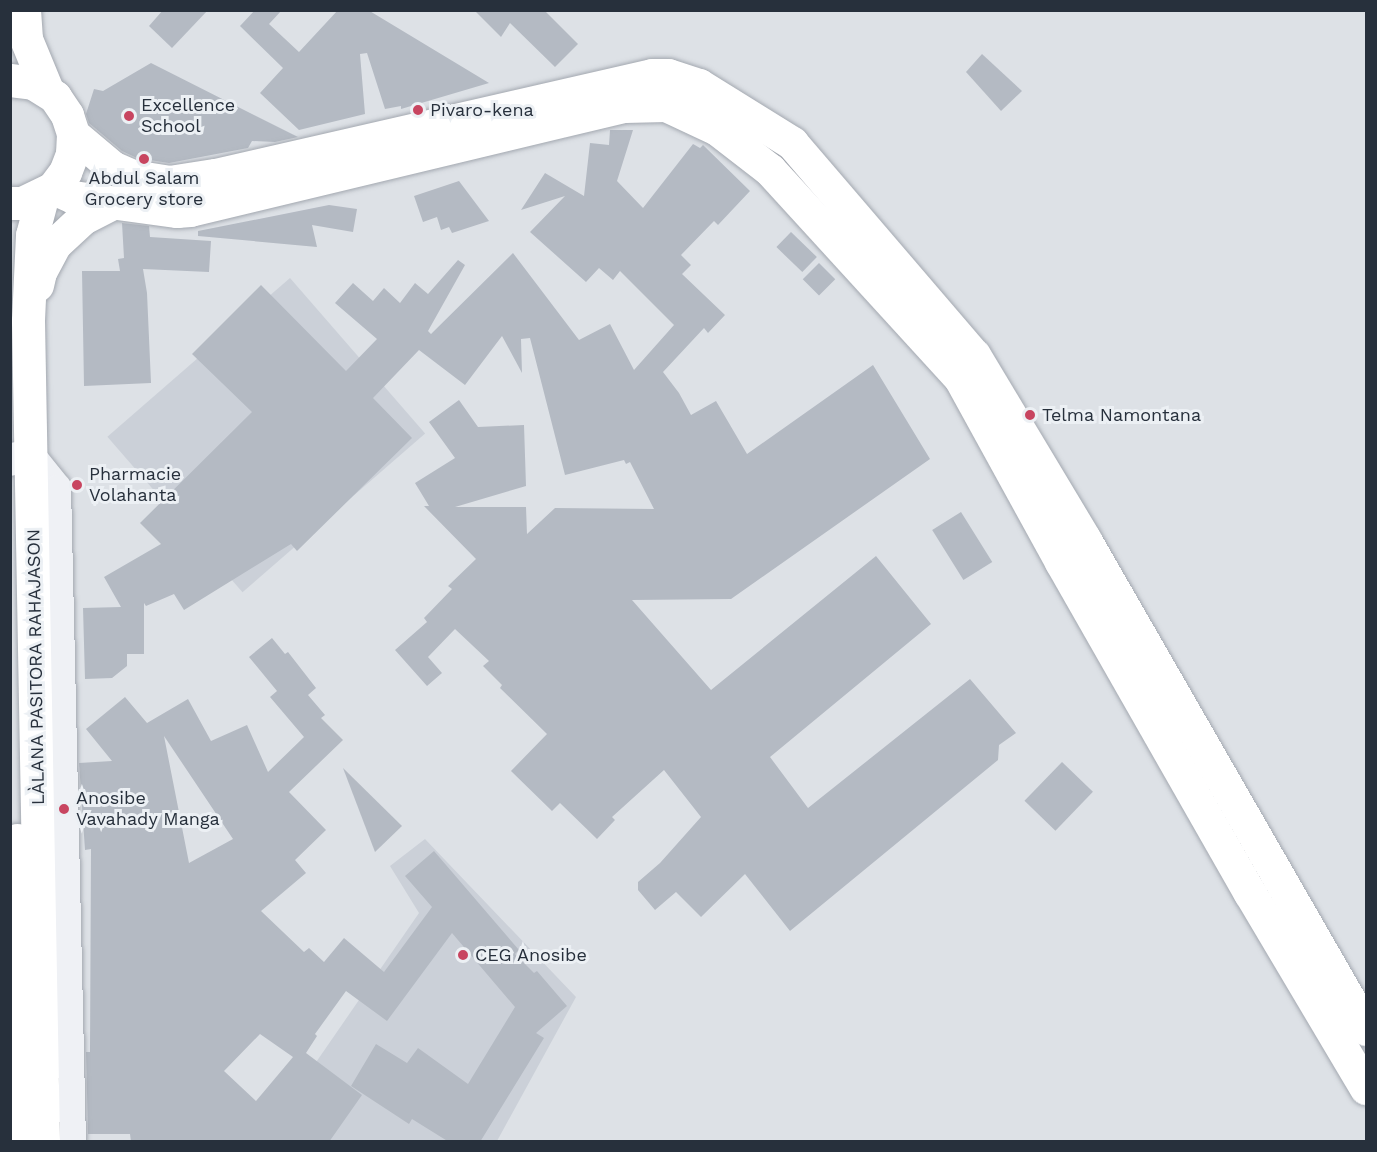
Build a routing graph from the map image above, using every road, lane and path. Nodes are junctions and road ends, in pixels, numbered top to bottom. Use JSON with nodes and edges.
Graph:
{"nodes":[{"id":1,"x":24,"y":10,"type":"edge"},
{"id":2,"x":10,"y":80,"type":"edge"},
{"id":3,"x":46,"y":90,"type":"junction"},
{"id":4,"x":73,"y":134,"type":"junction"},
{"id":5,"x":48,"y":191,"type":"junction"},
{"id":6,"x":10,"y":203,"type":"edge"},
{"id":7,"x":113,"y":203,"type":"junction"},
{"id":8,"x":28,"y":321,"type":"junction"},
{"id":9,"x":10,"y":422,"type":"edge"},
{"id":10,"x":20,"y":458,"type":"edge"},
{"id":11,"x":1366,"y":1029,"type":"edge"},
{"id":12,"x":1366,"y":1088,"type":"edge"},
{"id":13,"x":18,"y":1142,"type":"edge"},
{"id":14,"x":44,"y":1142,"type":"edge"},
{"id":15,"x":74,"y":1142,"type":"edge"}],
"edges":[{"from":1,"to":3,"type":"street"},
{"from":2,"to":3,"type":"street"},
{"from":3,"to":4,"type":"street"},
{"from":4,"to":5,"type":"street","name":"LÀLANA PASITORA RAHAJASON"},
{"from":4,"to":11,"type":"street"},
{"from":5,"to":6,"type":"street"},
{"from":5,"to":7,"type":"street"},
{"from":5,"to":8,"type":"street","name":"LÀLANA PASITORA RAHAJASON"},
{"from":7,"to":8,"type":"street"},
{"from":7,"to":12,"type":"street"},
{"from":8,"to":10,"type":"street","name":"LÀLANA PASITORA RAHAJASON"},
{"from":9,"to":10,"type":"street","name":"LÀLANA PASITORA RAHAJASON"},
{"from":10,"to":13,"type":"street","name":"LÀLANA PASITORA RAHAJASON"},
{"from":10,"to":14,"type":"street","name":"LÀLANA PASITORA RAHAJASON"},
{"from":10,"to":15,"type":"street"}]}
